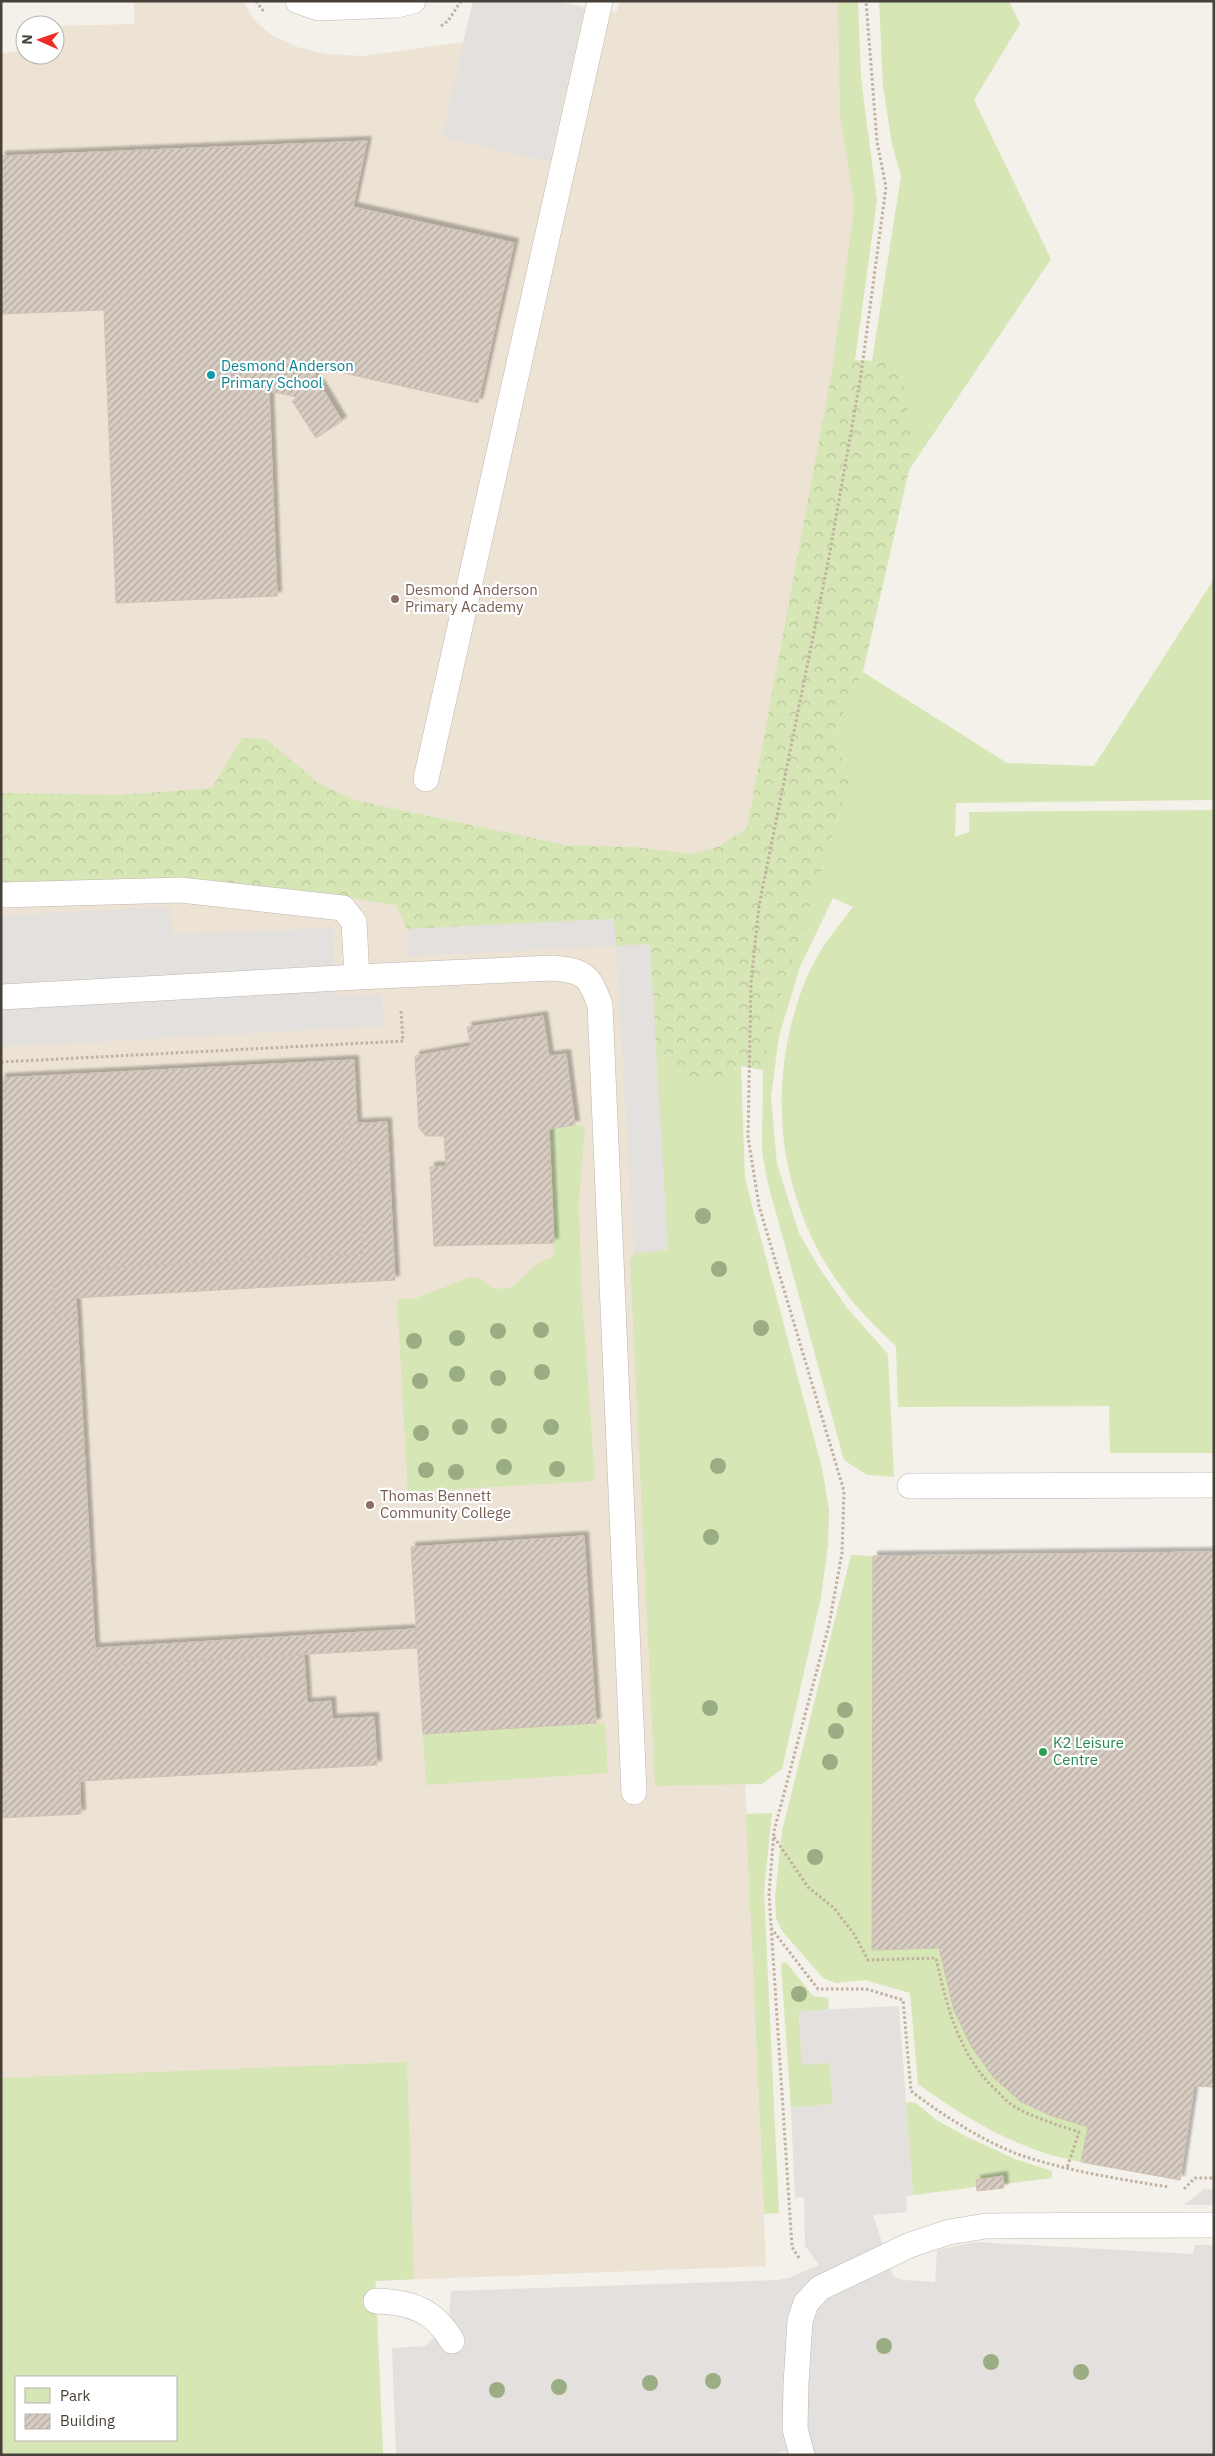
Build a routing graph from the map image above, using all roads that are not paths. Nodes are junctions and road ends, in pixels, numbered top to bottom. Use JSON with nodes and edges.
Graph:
{"nodes":[{"id":1,"x":298,"y":1,"type":"edge"},
{"id":2,"x":413,"y":1,"type":"edge"},
{"id":3,"x":600,"y":1,"type":"edge"},
{"id":4,"x":426,"y":779,"type":"dead end"},
{"id":5,"x":1,"y":895,"type":"edge"},
{"id":6,"x":357,"y":977,"type":"junction"},
{"id":7,"x":1,"y":997,"type":"edge"},
{"id":8,"x":910,"y":1486,"type":"dead end"},
{"id":9,"x":1214,"y":1486,"type":"edge"},
{"id":10,"x":634,"y":1792,"type":"dead end"},
{"id":11,"x":1214,"y":2224,"type":"edge"},
{"id":12,"x":376,"y":2301,"type":"dead end"},
{"id":13,"x":452,"y":2341,"type":"dead end"},
{"id":14,"x":802,"y":2455,"type":"edge"}],
"edges":[{"from":1,"to":2,"type":"lane"},
{"from":3,"to":4,"type":"lane"},
{"from":5,"to":6,"type":"lane"},
{"from":6,"to":7,"type":"lane"},
{"from":6,"to":10,"type":"lane"},
{"from":8,"to":9,"type":"lane"},
{"from":11,"to":14,"type":"lane"},
{"from":12,"to":13,"type":"lane"}]}
